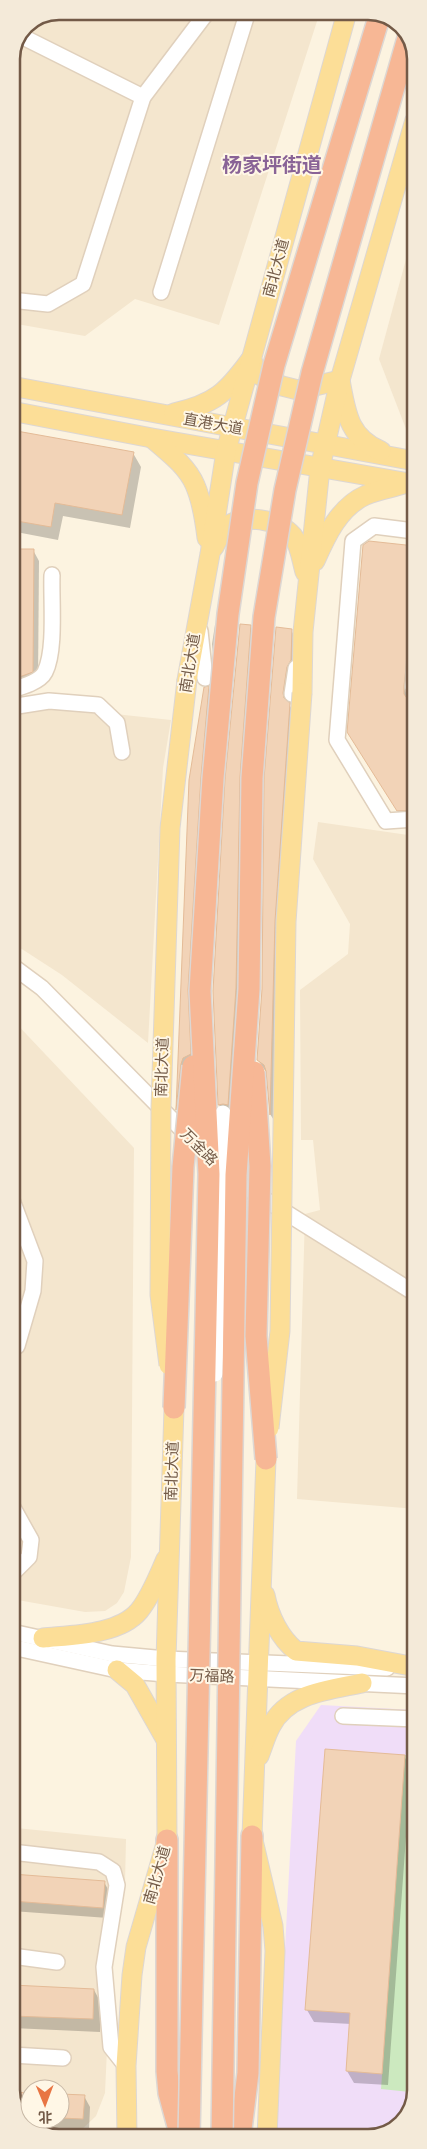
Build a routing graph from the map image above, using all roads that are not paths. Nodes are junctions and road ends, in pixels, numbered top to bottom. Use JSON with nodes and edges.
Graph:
{"nodes":[{"id":1,"x":201,"y":20,"type":"edge"},
{"id":2,"x":246,"y":20,"type":"edge"},
{"id":3,"x":345,"y":20,"type":"edge"},
{"id":4,"x":378,"y":21,"type":"edge"},
{"id":5,"x":26,"y":39,"type":"edge"},
{"id":6,"x":405,"y":47,"type":"edge"},
{"id":7,"x":143,"y":97,"type":"junction"},
{"id":8,"x":407,"y":148,"type":"edge"},
{"id":9,"x":161,"y":292,"type":"dead end"},
{"id":10,"x":20,"y":301,"type":"edge"},
{"id":11,"x":251,"y":358,"type":"junction"},
{"id":12,"x":340,"y":380,"type":"junction"},
{"id":13,"x":20,"y":388,"type":"edge"},
{"id":14,"x":20,"y":412,"type":"edge"},
{"id":15,"x":163,"y":415,"type":"junction"},
{"id":16,"x":233,"y":428,"type":"junction"},
{"id":17,"x":152,"y":438,"type":"junction"},
{"id":18,"x":325,"y":445,"type":"junction"},
{"id":19,"x":226,"y":451,"type":"junction"},
{"id":20,"x":407,"y":460,"type":"edge"},
{"id":21,"x":407,"y":460,"type":"edge"},
{"id":22,"x":320,"y":468,"type":"junction"},
{"id":23,"x":407,"y":482,"type":"edge"},
{"id":24,"x":407,"y":484,"type":"edge"},
{"id":25,"x":407,"y":528,"type":"edge"},
{"id":26,"x":210,"y":554,"type":"junction"},
{"id":27,"x":52,"y":575,"type":"dead end"},
{"id":28,"x":307,"y":578,"type":"junction"},
{"id":29,"x":20,"y":688,"type":"edge"},
{"id":30,"x":20,"y":706,"type":"edge"},
{"id":31,"x":122,"y":752,"type":"dead end"},
{"id":32,"x":407,"y":820,"type":"edge"},
{"id":33,"x":20,"y":971,"type":"edge"},
{"id":34,"x":249,"y":989,"type":"junction"},
{"id":35,"x":200,"y":991,"type":"junction"},
{"id":36,"x":228,"y":1176,"type":"junction"},
{"id":37,"x":20,"y":1222,"type":"edge"},
{"id":38,"x":407,"y":1288,"type":"edge"},
{"id":39,"x":20,"y":1336,"type":"edge"},
{"id":40,"x":174,"y":1408,"type":"junction"},
{"id":41,"x":266,"y":1459,"type":"junction"},
{"id":42,"x":20,"y":1520,"type":"edge"},
{"id":43,"x":168,"y":1554,"type":"junction"},
{"id":44,"x":20,"y":1566,"type":"edge"},
{"id":45,"x":261,"y":1577,"type":"junction"},
{"id":46,"x":20,"y":1634,"type":"edge"},
{"id":47,"x":43,"y":1638,"type":"junction"},
{"id":48,"x":20,"y":1648,"type":"edge"},
{"id":49,"x":207,"y":1661,"type":"junction"},
{"id":50,"x":407,"y":1666,"type":"edge"},
{"id":51,"x":166,"y":1667,"type":"junction"},
{"id":52,"x":407,"y":1668,"type":"edge"},
{"id":53,"x":118,"y":1670,"type":"junction"},
{"id":54,"x":257,"y":1670,"type":"junction"},
{"id":55,"x":362,"y":1683,"type":"junction"},
{"id":56,"x":407,"y":1686,"type":"edge"},
{"id":57,"x":343,"y":1716,"type":"dead end"},
{"id":58,"x":407,"y":1719,"type":"edge"},
{"id":59,"x":167,"y":1742,"type":"junction"},
{"id":60,"x":254,"y":1771,"type":"junction"},
{"id":61,"x":252,"y":1836,"type":"junction"},
{"id":62,"x":167,"y":1840,"type":"junction"},
{"id":63,"x":20,"y":1853,"type":"edge"},
{"id":64,"x":20,"y":1957,"type":"edge"},
{"id":65,"x":57,"y":1962,"type":"dead end"},
{"id":66,"x":20,"y":2055,"type":"edge"},
{"id":67,"x":63,"y":2058,"type":"dead end"},
{"id":68,"x":126,"y":2066,"type":"junction"},
{"id":69,"x":127,"y":2129,"type":"edge"},
{"id":70,"x":179,"y":2129,"type":"edge"},
{"id":71,"x":189,"y":2129,"type":"edge"},
{"id":72,"x":222,"y":2129,"type":"edge"},
{"id":73,"x":241,"y":2129,"type":"edge"},
{"id":74,"x":267,"y":2129,"type":"edge"}],
"edges":[{"from":1,"to":7,"type":"street"},
{"from":2,"to":9,"type":"street"},
{"from":3,"to":11,"type":"main road","name":"南北大道"},
{"from":4,"to":35,"type":"highway","name":"南北大道","bridge":true},
{"from":5,"to":7,"type":"street"},
{"from":6,"to":34,"type":"highway","bridge":true},
{"from":7,"to":10,"type":"street"},
{"from":8,"to":12,"type":"main road"},
{"from":11,"to":12,"type":"main road"},
{"from":11,"to":15,"type":"main road"},
{"from":11,"to":16,"type":"main road","name":"南北大道"},
{"from":12,"to":18,"type":"main road"},
{"from":12,"to":20,"type":"main road"},
{"from":13,"to":15,"type":"main road","name":"直港大道"},
{"from":14,"to":17,"type":"main road","name":"直港大道"},
{"from":15,"to":16,"type":"main road","name":"直港大道"},
{"from":16,"to":18,"type":"main road","name":"直港大道"},
{"from":16,"to":19,"type":"main road","name":"南北大道"},
{"from":17,"to":19,"type":"main road","name":"直港大道"},
{"from":17,"to":26,"type":"main road"},
{"from":18,"to":21,"type":"main road","name":"直港大道"},
{"from":18,"to":22,"type":"main road"},
{"from":19,"to":22,"type":"main road","name":"直港大道"},
{"from":19,"to":26,"type":"main road","name":"南北大道"},
{"from":22,"to":23,"type":"main road","name":"直港大道"},
{"from":22,"to":28,"type":"main road"},
{"from":24,"to":28,"type":"main road"},
{"from":25,"to":32,"type":"street"},
{"from":26,"to":28,"type":"main road"},
{"from":26,"to":40,"type":"main road","name":"南北大道","bridge":true},
{"from":27,"to":29,"type":"street"},
{"from":28,"to":41,"type":"main road","bridge":true},
{"from":30,"to":31,"type":"street"},
{"from":33,"to":36,"type":"street","name":"万金路"},
{"from":34,"to":41,"type":"highway","bridge":true},
{"from":34,"to":72,"type":"highway","bridge":true},
{"from":35,"to":40,"type":"highway","bridge":true},
{"from":35,"to":71,"type":"highway","name":"南北大道","bridge":true},
{"from":36,"to":38,"type":"street","name":"万金路"},
{"from":36,"to":49,"type":"street","bridge":true},
{"from":37,"to":39,"type":"street"},
{"from":40,"to":43,"type":"main road","name":"南北大道"},
{"from":41,"to":45,"type":"main road"},
{"from":42,"to":44,"type":"street"},
{"from":43,"to":47,"type":"main road"},
{"from":43,"to":51,"type":"main road","name":"南北大道"},
{"from":45,"to":50,"type":"main road"},
{"from":45,"to":54,"type":"main road"},
{"from":46,"to":47,"type":"street","name":"万福路"},
{"from":47,"to":51,"type":"street","name":"万福路"},
{"from":48,"to":53,"type":"street","name":"万福路"},
{"from":49,"to":51,"type":"street","name":"万福路"},
{"from":49,"to":54,"type":"street","name":"万福路"},
{"from":51,"to":53,"type":"street","name":"万福路"},
{"from":51,"to":59,"type":"main road","name":"南北大道"},
{"from":52,"to":54,"type":"street","name":"万福路"},
{"from":53,"to":59,"type":"main road"},
{"from":54,"to":55,"type":"street","name":"万福路"},
{"from":54,"to":60,"type":"main road"},
{"from":55,"to":56,"type":"street","name":"万福路"},
{"from":55,"to":60,"type":"main road"},
{"from":57,"to":58,"type":"street"},
{"from":59,"to":62,"type":"main road","name":"南北大道"},
{"from":60,"to":61,"type":"main road"},
{"from":61,"to":73,"type":"highway"},
{"from":61,"to":74,"type":"main road"},
{"from":62,"to":68,"type":"main road","name":"南北大道"},
{"from":62,"to":70,"type":"highway"},
{"from":63,"to":68,"type":"street"},
{"from":64,"to":65,"type":"street"},
{"from":66,"to":67,"type":"street"},
{"from":68,"to":69,"type":"main road","name":"南北大道"}]}
